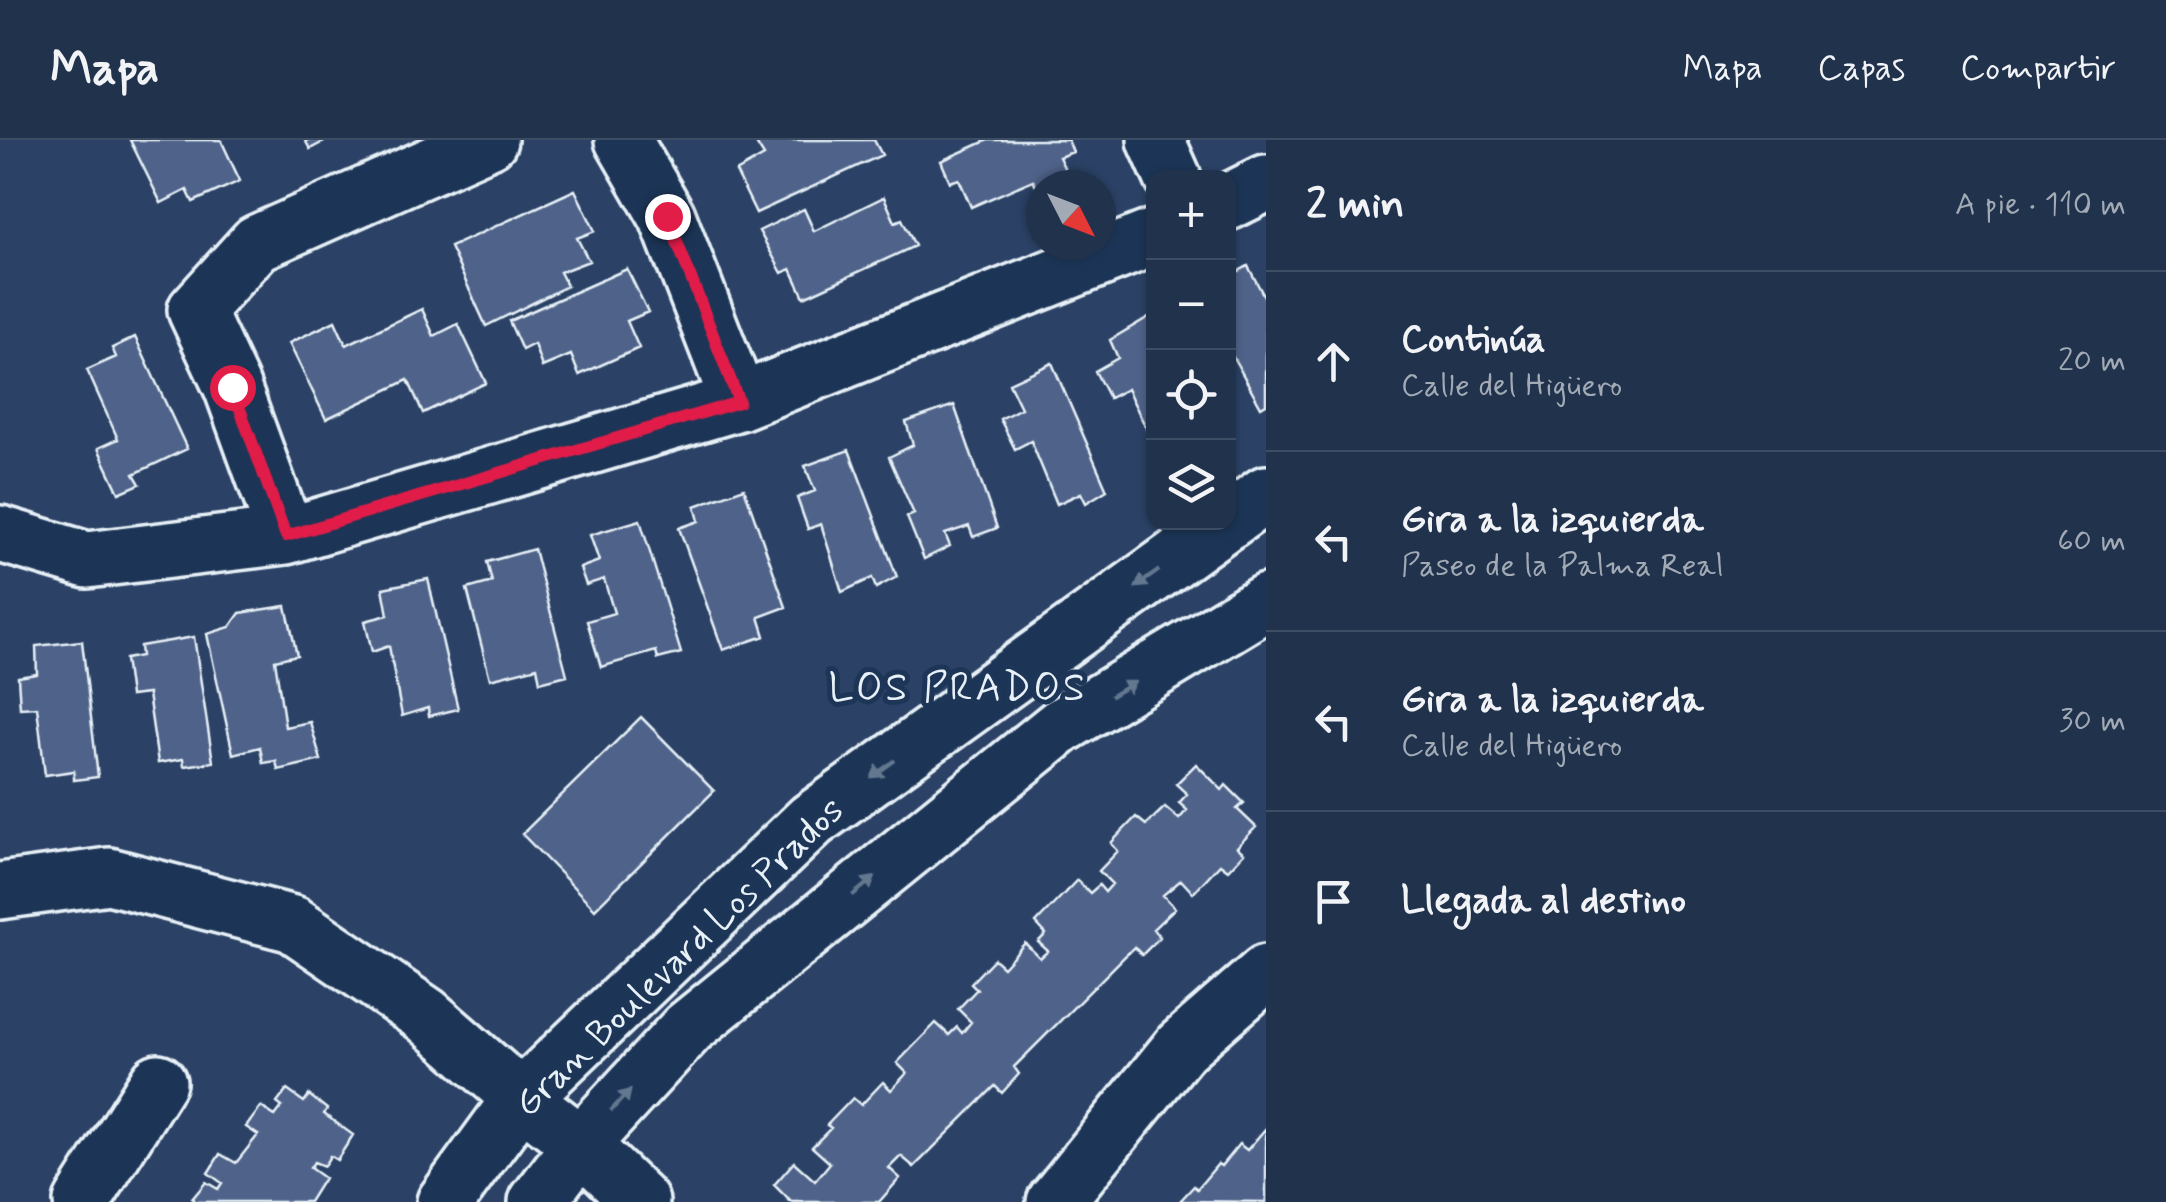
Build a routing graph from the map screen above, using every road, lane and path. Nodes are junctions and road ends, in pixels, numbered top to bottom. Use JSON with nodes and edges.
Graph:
{"nodes":[{"id":1,"x":489,"y":140,"type":"edge"},
{"id":2,"x":623,"y":140,"type":"edge"},
{"id":3,"x":1156,"y":140,"type":"edge"},
{"id":4,"x":1169,"y":170,"type":"edge"},
{"id":5,"x":1266,"y":183,"type":"edge"},
{"id":6,"x":1236,"y":198,"type":"edge"},
{"id":7,"x":1146,"y":240,"type":"edge"},
{"id":8,"x":739,"y":402,"type":"junction"},
{"id":9,"x":1266,"y":494,"type":"edge"},
{"id":10,"x":1236,"y":516,"type":"edge"},
{"id":11,"x":1216,"y":530,"type":"edge"},
{"id":12,"x":0,"y":534,"type":"edge"},
{"id":13,"x":286,"y":536,"type":"junction"},
{"id":14,"x":1266,"y":602,"type":"edge"},
{"id":15,"x":0,"y":891,"type":"edge"},
{"id":16,"x":1266,"y":973,"type":"edge"},
{"id":17,"x":158,"y":1082,"type":"dead end"},
{"id":18,"x":522,"y":1098,"type":"junction"},
{"id":19,"x":581,"y":1144,"type":"junction"},
{"id":20,"x":82,"y":1202,"type":"edge"},
{"id":21,"x":445,"y":1202,"type":"edge"},
{"id":22,"x":536,"y":1202,"type":"edge"},
{"id":23,"x":641,"y":1202,"type":"edge"},
{"id":24,"x":1055,"y":1202,"type":"edge"}],
"edges":[{"from":1,"to":13,"type":"street"},
{"from":2,"to":8,"type":"street"},
{"from":3,"to":4,"type":"street"},
{"from":5,"to":6,"type":"street"},
{"from":7,"to":8,"type":"street"},
{"from":8,"to":13,"type":"street"},
{"from":9,"to":10,"type":"street","name":"Gran Boulevard Los Prados"},
{"from":11,"to":18,"type":"street","name":"Gran Boulevard Los Prados","one_way":true},
{"from":12,"to":13,"type":"street"},
{"from":19,"to":14,"type":"street","name":"Gran Boulevard Los Prados","one_way":true},
{"from":15,"to":18,"type":"street"},
{"from":16,"to":24,"type":"street"},
{"from":17,"to":20,"type":"street"},
{"from":18,"to":19,"type":"street"},
{"from":18,"to":21,"type":"street","name":"Gran Boulevard Los Prados"},
{"from":19,"to":22,"type":"street","name":"Gran Boulevard Los Prados"},
{"from":19,"to":23,"type":"street"}]}
